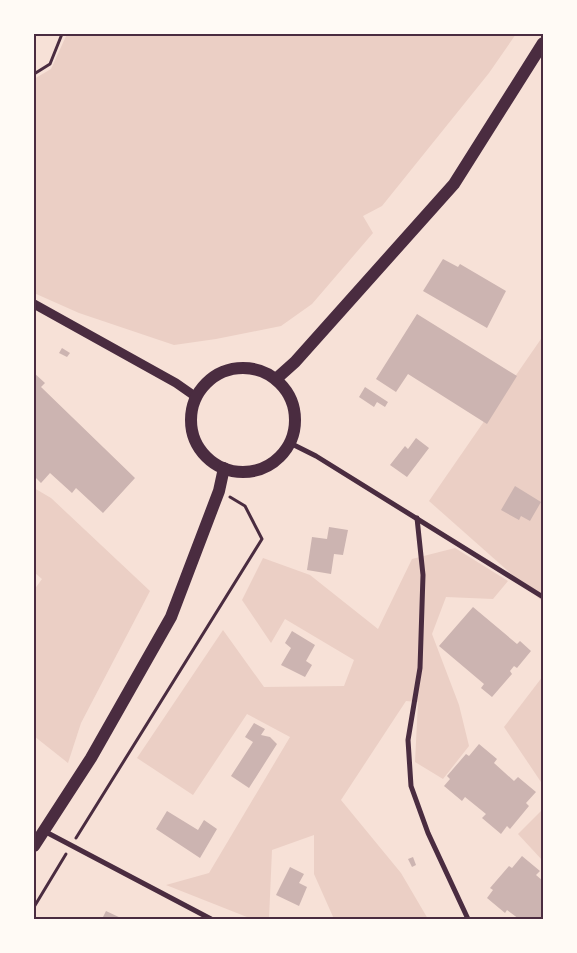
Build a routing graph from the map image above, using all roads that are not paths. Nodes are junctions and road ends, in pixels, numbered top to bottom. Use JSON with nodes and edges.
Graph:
{"nodes":[{"id":1,"x":543,"y":43,"type":"edge"},
{"id":2,"x":34,"y":304,"type":"edge"},
{"id":3,"x":276,"y":379,"type":"junction"},
{"id":4,"x":196,"y":397,"type":"junction"},
{"id":5,"x":290,"y":442,"type":"junction"},
{"id":6,"x":224,"y":468,"type":"junction"},
{"id":7,"x":417,"y":518,"type":"junction"},
{"id":8,"x":543,"y":597,"type":"edge"},
{"id":9,"x":43,"y":831,"type":"junction"},
{"id":10,"x":34,"y":846,"type":"edge"},
{"id":11,"x":211,"y":919,"type":"edge"},
{"id":12,"x":468,"y":919,"type":"edge"}],
"edges":[{"from":1,"to":3,"type":"main road"},
{"from":2,"to":4,"type":"street"},
{"from":3,"to":4,"type":"main road"},
{"from":3,"to":5,"type":"main road"},
{"from":4,"to":6,"type":"main road"},
{"from":5,"to":6,"type":"main road"},
{"from":5,"to":7,"type":"street"},
{"from":6,"to":9,"type":"main road"},
{"from":7,"to":8,"type":"street"},
{"from":7,"to":12,"type":"street"},
{"from":9,"to":10,"type":"main road"},
{"from":9,"to":11,"type":"street"}]}
